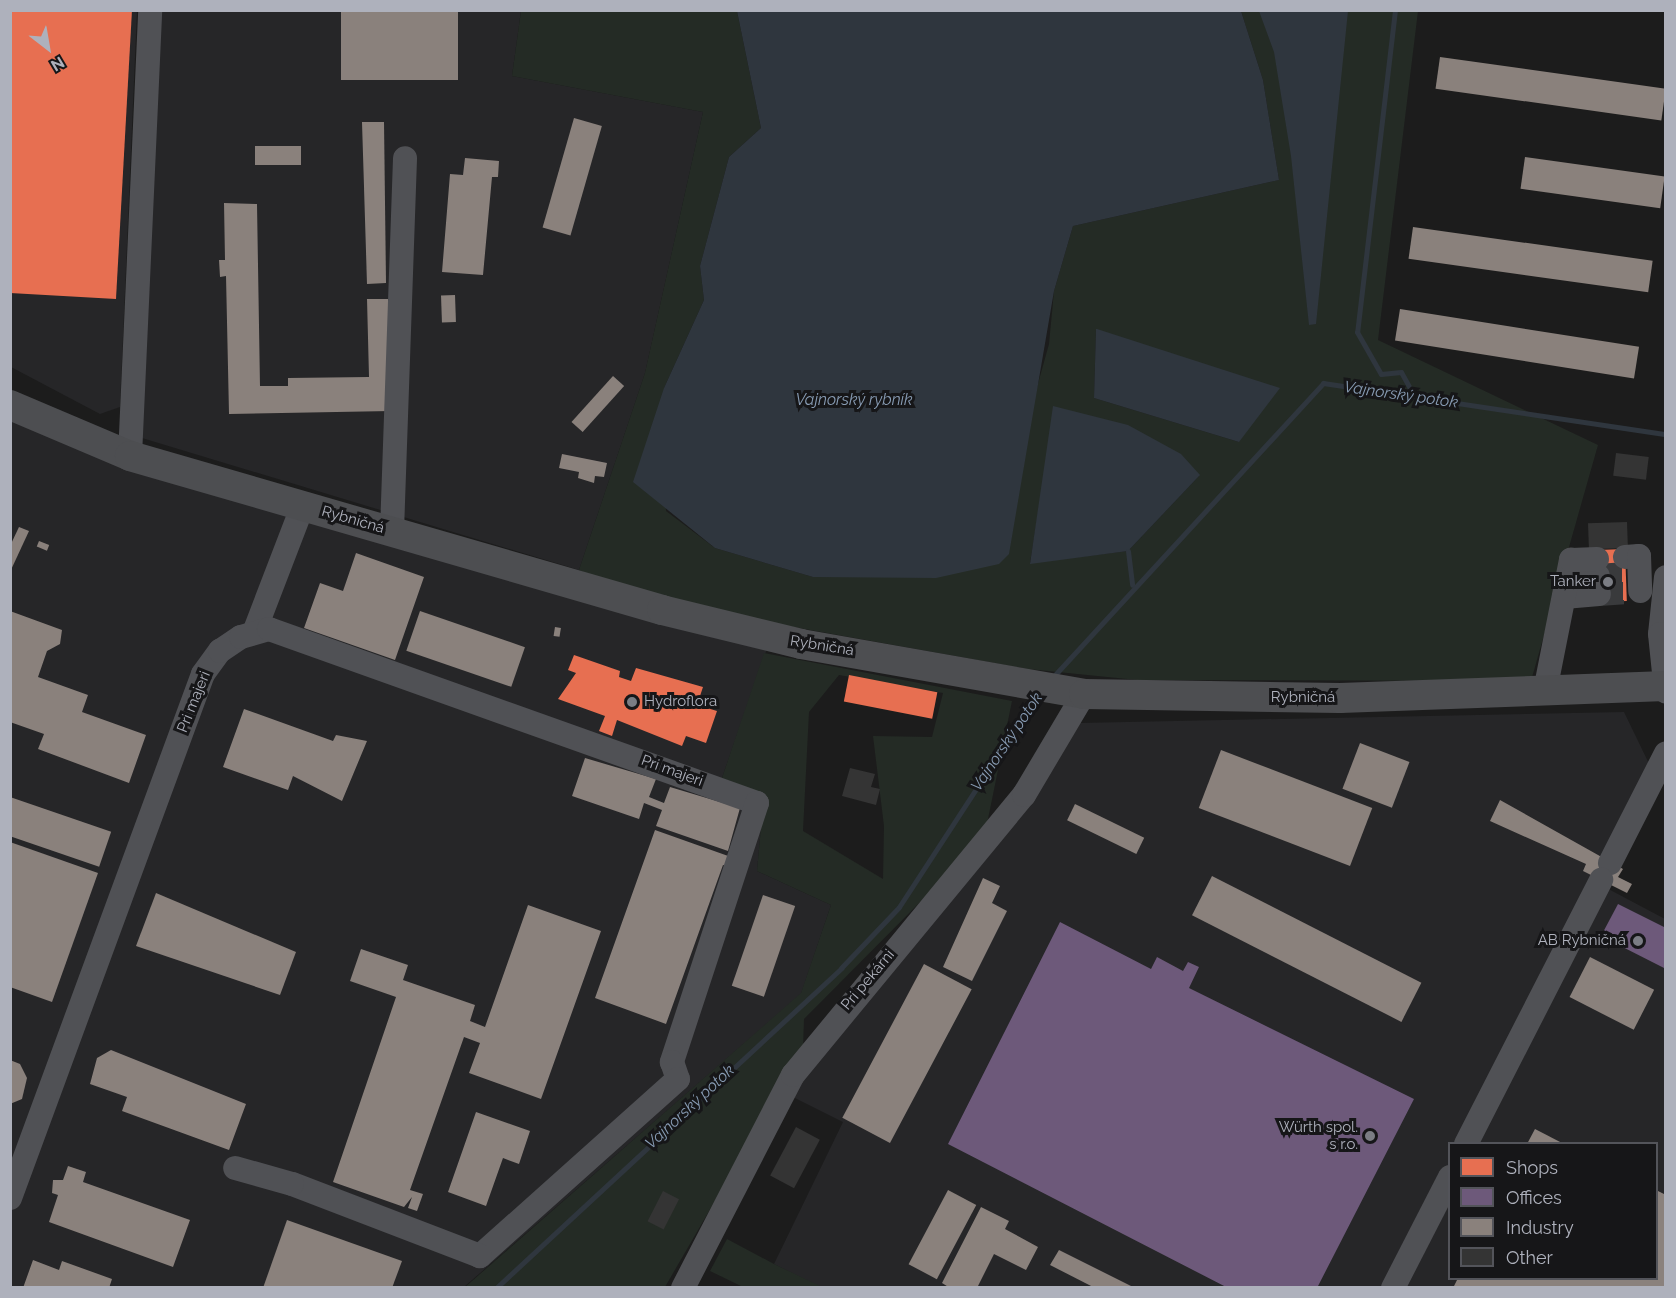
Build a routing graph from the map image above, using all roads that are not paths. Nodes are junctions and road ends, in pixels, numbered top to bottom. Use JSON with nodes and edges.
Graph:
{"nodes":[{"id":1,"x":150,"y":10,"type":"edge"},
{"id":2,"x":405,"y":158,"type":"dead end"},
{"id":3,"x":10,"y":405,"type":"edge"},
{"id":4,"x":130,"y":456,"type":"junction"},
{"id":5,"x":303,"y":506,"type":"junction"},
{"id":6,"x":392,"y":531,"type":"junction"},
{"id":7,"x":1665,"y":577,"type":"edge"},
{"id":8,"x":1632,"y":578,"type":"dead end"},
{"id":9,"x":1565,"y":588,"type":"junction"},
{"id":10,"x":1663,"y":605,"type":"junction"},
{"id":11,"x":255,"y":630,"type":"junction"},
{"id":12,"x":1665,"y":688,"type":"edge"},
{"id":13,"x":1059,"y":690,"type":"junction"},
{"id":14,"x":1545,"y":691,"type":"junction"},
{"id":15,"x":1665,"y":753,"type":"edge"},
{"id":16,"x":1467,"y":1142,"type":"edge"},
{"id":17,"x":235,"y":1168,"type":"dead end"},
{"id":18,"x":1448,"y":1179,"type":"edge"},
{"id":19,"x":10,"y":1198,"type":"edge"},
{"id":20,"x":683,"y":1287,"type":"edge"},
{"id":21,"x":1394,"y":1287,"type":"edge"}],
"edges":[{"from":1,"to":4,"type":"street"},
{"from":2,"to":6,"type":"street"},
{"from":3,"to":4,"type":"main road","name":"Rybničná"},
{"from":4,"to":5,"type":"main road","name":"Rybničná"},
{"from":5,"to":6,"type":"main road","name":"Rybničná"},
{"from":5,"to":11,"type":"street"},
{"from":6,"to":13,"type":"main road","name":"Rybničná"},
{"from":7,"to":10,"type":"street","name":"Rybničná"},
{"from":8,"to":10,"type":"street"},
{"from":9,"to":9,"type":"street"},
{"from":9,"to":14,"type":"street"},
{"from":10,"to":12,"type":"street","name":"Rybničná"},
{"from":11,"to":17,"type":"street","name":"Pri majeri"},
{"from":11,"to":19,"type":"street","name":"Pri majeri"},
{"from":12,"to":14,"type":"main road","name":"Rybničná"},
{"from":13,"to":14,"type":"main road","name":"Rybničná"},
{"from":13,"to":20,"type":"street","name":"Pri pekárni"},
{"from":15,"to":16,"type":"street"},
{"from":18,"to":21,"type":"street"}]}
